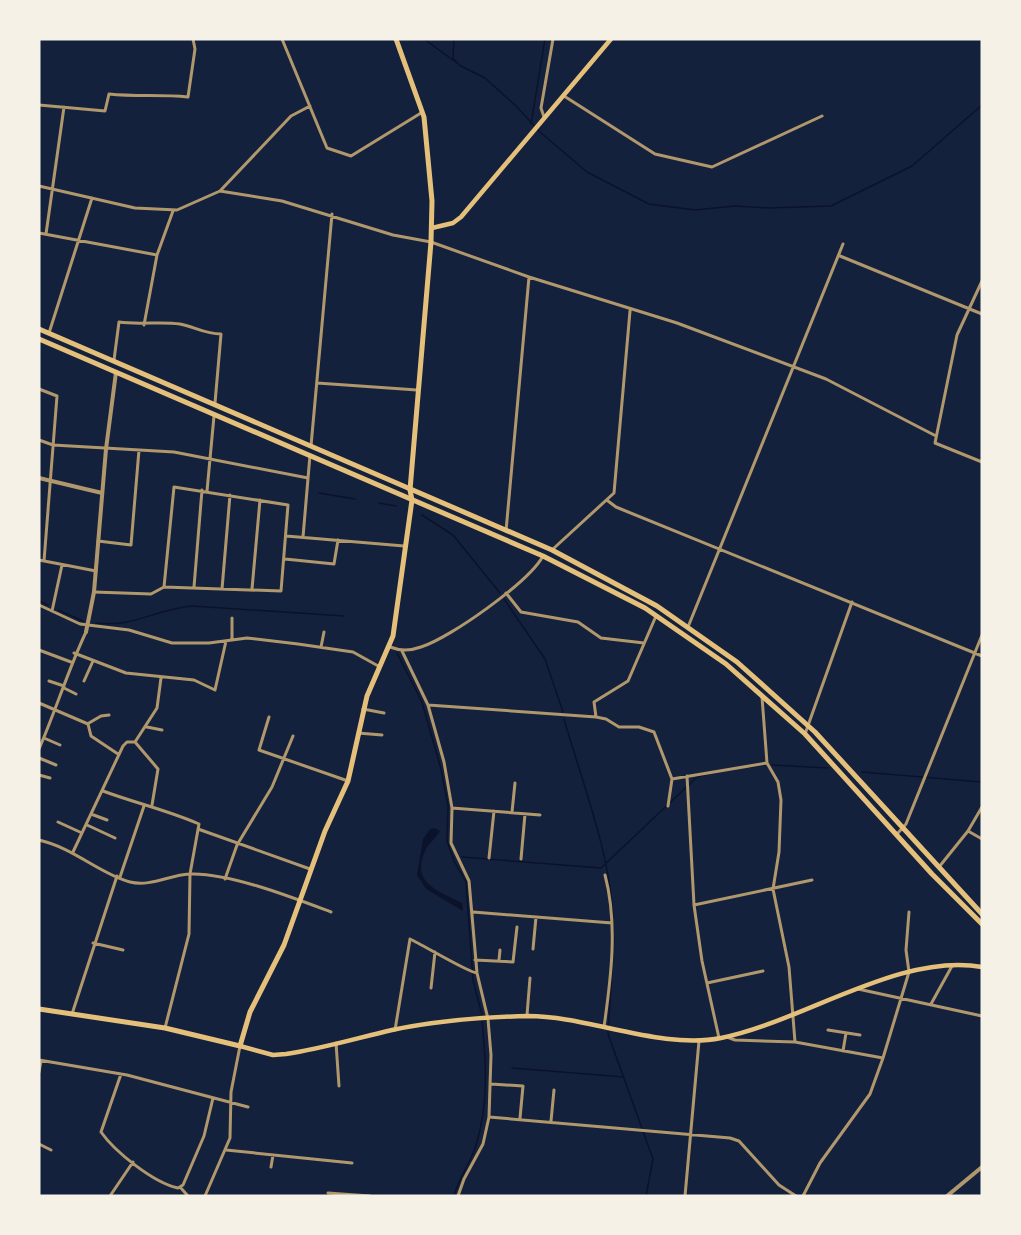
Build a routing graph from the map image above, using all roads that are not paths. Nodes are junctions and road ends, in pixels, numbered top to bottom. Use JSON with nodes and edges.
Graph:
{"nodes":[{"id":1,"x":193,"y":39,"type":"edge"},
{"id":2,"x":282,"y":39,"type":"edge"},
{"id":3,"x":396,"y":39,"type":"edge"},
{"id":4,"x":553,"y":39,"type":"edge"},
{"id":5,"x":611,"y":39,"type":"edge"},
{"id":6,"x":564,"y":96,"type":"junction"},
{"id":7,"x":39,"y":105,"type":"edge"},
{"id":8,"x":310,"y":106,"type":"junction"},
{"id":9,"x":64,"y":107,"type":"junction"},
{"id":10,"x":423,"y":112,"type":"junction"},
{"id":11,"x":822,"y":116,"type":"dead end"},
{"id":12,"x":544,"y":117,"type":"junction"},
{"id":13,"x":39,"y":186,"type":"edge"},
{"id":14,"x":52,"y":187,"type":"junction"},
{"id":15,"x":220,"y":190,"type":"junction"},
{"id":16,"x":92,"y":198,"type":"junction"},
{"id":17,"x":173,"y":211,"type":"junction"},
{"id":18,"x":332,"y":214,"type":"junction"},
{"id":19,"x":432,"y":228,"type":"junction"},
{"id":20,"x":39,"y":233,"type":"edge"},
{"id":21,"x":46,"y":234,"type":"junction"},
{"id":22,"x":78,"y":240,"type":"junction"},
{"id":23,"x":431,"y":242,"type":"junction"},
{"id":24,"x":843,"y":244,"type":"dead end"},
{"id":25,"x":157,"y":255,"type":"junction"},
{"id":26,"x":840,"y":256,"type":"junction"},
{"id":27,"x":529,"y":277,"type":"junction"},
{"id":28,"x":982,"y":281,"type":"edge"},
{"id":29,"x":969,"y":309,"type":"junction"},
{"id":30,"x":631,"y":310,"type":"junction"},
{"id":31,"x":982,"y":314,"type":"edge"},
{"id":32,"x":144,"y":325,"type":"junction"},
{"id":33,"x":39,"y":329,"type":"edge"},
{"id":34,"x":49,"y":333,"type":"junction"},
{"id":35,"x":39,"y":339,"type":"edge"},
{"id":36,"x":114,"y":362,"type":"junction"},
{"id":37,"x":796,"y":367,"type":"junction"},
{"id":38,"x":116,"y":372,"type":"junction"},
{"id":39,"x":317,"y":383,"type":"junction"},
{"id":40,"x":39,"y":389,"type":"edge"},
{"id":41,"x":419,"y":390,"type":"junction"},
{"id":42,"x":215,"y":405,"type":"junction"},
{"id":43,"x":214,"y":414,"type":"junction"},
{"id":44,"x":936,"y":436,"type":"junction"},
{"id":45,"x":39,"y":440,"type":"edge"},
{"id":46,"x":53,"y":445,"type":"junction"},
{"id":47,"x":311,"y":447,"type":"junction"},
{"id":48,"x":106,"y":449,"type":"junction"},
{"id":49,"x":139,"y":450,"type":"junction"},
{"id":50,"x":310,"y":455,"type":"junction"},
{"id":51,"x":210,"y":458,"type":"junction"},
{"id":52,"x":982,"y":462,"type":"edge"},
{"id":53,"x":39,"y":478,"type":"edge"},
{"id":54,"x":308,"y":478,"type":"junction"},
{"id":55,"x":51,"y":481,"type":"junction"},
{"id":56,"x":410,"y":489,"type":"junction"},
{"id":57,"x":202,"y":490,"type":"junction"},
{"id":58,"x":207,"y":491,"type":"junction"},
{"id":59,"x":102,"y":493,"type":"junction"},
{"id":60,"x":230,"y":495,"type":"junction"},
{"id":61,"x":260,"y":500,"type":"junction"},
{"id":62,"x":412,"y":500,"type":"junction"},
{"id":63,"x":608,"y":501,"type":"junction"},
{"id":64,"x":506,"y":531,"type":"junction"},
{"id":65,"x":286,"y":536,"type":"junction"},
{"id":66,"x":303,"y":537,"type":"junction"},
{"id":67,"x":338,"y":540,"type":"junction"},
{"id":68,"x":98,"y":541,"type":"junction"},
{"id":69,"x":406,"y":546,"type":"junction"},
{"id":70,"x":720,"y":549,"type":"junction"},
{"id":71,"x":552,"y":550,"type":"junction"},
{"id":72,"x":543,"y":556,"type":"junction"},
{"id":73,"x":284,"y":559,"type":"junction"},
{"id":74,"x":39,"y":560,"type":"edge"},
{"id":75,"x":44,"y":561,"type":"junction"},
{"id":76,"x":62,"y":565,"type":"junction"},
{"id":77,"x":96,"y":571,"type":"junction"},
{"id":78,"x":164,"y":587,"type":"junction"},
{"id":79,"x":194,"y":587,"type":"junction"},
{"id":80,"x":222,"y":589,"type":"junction"},
{"id":81,"x":252,"y":589,"type":"junction"},
{"id":82,"x":94,"y":592,"type":"junction"},
{"id":83,"x":506,"y":593,"type":"junction"},
{"id":84,"x":852,"y":602,"type":"junction"},
{"id":85,"x":39,"y":605,"type":"edge"},
{"id":86,"x":52,"y":611,"type":"junction"},
{"id":87,"x":656,"y":615,"type":"junction"},
{"id":88,"x":232,"y":618,"type":"dead end"},
{"id":89,"x":87,"y":625,"type":"junction"},
{"id":90,"x":688,"y":627,"type":"junction"},
{"id":91,"x":86,"y":632,"type":"joint"},
{"id":92,"x":324,"y":632,"type":"dead end"},
{"id":93,"x":982,"y":635,"type":"edge"},
{"id":94,"x":232,"y":640,"type":"junction"},
{"id":95,"x":226,"y":641,"type":"junction"},
{"id":96,"x":341,"y":642,"type":"dead end"},
{"id":97,"x":644,"y":643,"type":"junction"},
{"id":98,"x":321,"y":647,"type":"junction"},
{"id":99,"x":390,"y":647,"type":"junction"},
{"id":100,"x":337,"y":649,"type":"junction"},
{"id":101,"x":39,"y":650,"type":"edge"},
{"id":102,"x":402,"y":651,"type":"junction"},
{"id":103,"x":74,"y":653,"type":"junction"},
{"id":104,"x":975,"y":653,"type":"junction"},
{"id":105,"x":982,"y":656,"type":"edge"},
{"id":106,"x":93,"y":661,"type":"junction"},
{"id":107,"x":71,"y":662,"type":"junction"},
{"id":108,"x":380,"y":667,"type":"junction"},
{"id":109,"x":161,"y":678,"type":"junction"},
{"id":110,"x":49,"y":681,"type":"dead end"},
{"id":111,"x":84,"y":681,"type":"dead end"},
{"id":112,"x":64,"y":687,"type":"junction"},
{"id":113,"x":76,"y":694,"type":"dead end"},
{"id":114,"x":763,"y":695,"type":"junction"},
{"id":115,"x":39,"y":703,"type":"edge"},
{"id":116,"x":428,"y":705,"type":"junction"},
{"id":117,"x":363,"y":709,"type":"junction"},
{"id":118,"x":56,"y":710,"type":"junction"},
{"id":119,"x":384,"y":713,"type":"dead end"},
{"id":120,"x":109,"y":715,"type":"dead end"},
{"id":121,"x":269,"y":717,"type":"dead end"},
{"id":122,"x":596,"y":717,"type":"junction"},
{"id":123,"x":88,"y":724,"type":"junction"},
{"id":124,"x":146,"y":727,"type":"junction"},
{"id":125,"x":810,"y":727,"type":"junction"},
{"id":126,"x":162,"y":730,"type":"dead end"},
{"id":127,"x":358,"y":733,"type":"junction"},
{"id":128,"x":805,"y":734,"type":"junction"},
{"id":129,"x":382,"y":735,"type":"dead end"},
{"id":130,"x":293,"y":736,"type":"dead end"},
{"id":131,"x":44,"y":738,"type":"junction"},
{"id":132,"x":135,"y":742,"type":"junction"},
{"id":133,"x":40,"y":745,"type":"edge"},
{"id":134,"x":60,"y":745,"type":"dead end"},
{"id":135,"x":118,"y":754,"type":"junction"},
{"id":136,"x":39,"y":758,"type":"edge"},
{"id":137,"x":284,"y":759,"type":"junction"},
{"id":138,"x":767,"y":763,"type":"junction"},
{"id":139,"x":56,"y":765,"type":"dead end"},
{"id":140,"x":39,"y":775,"type":"edge"},
{"id":141,"x":687,"y":776,"type":"junction"},
{"id":142,"x":50,"y":778,"type":"dead end"},
{"id":143,"x":672,"y":779,"type":"junction"},
{"id":144,"x":348,"y":781,"type":"junction"},
{"id":145,"x":515,"y":783,"type":"dead end"},
{"id":146,"x":103,"y":791,"type":"junction"},
{"id":147,"x":144,"y":806,"type":"junction"},
{"id":148,"x":152,"y":806,"type":"junction"},
{"id":149,"x":668,"y":806,"type":"dead end"},
{"id":150,"x":982,"y":807,"type":"edge"},
{"id":151,"x":452,"y":808,"type":"junction"},
{"id":152,"x":494,"y":811,"type":"junction"},
{"id":153,"x":512,"y":812,"type":"junction"},
{"id":154,"x":91,"y":814,"type":"junction"},
{"id":155,"x":525,"y":814,"type":"junction"},
{"id":156,"x":540,"y":815,"type":"dead end"},
{"id":157,"x":108,"y":820,"type":"dead end"},
{"id":158,"x":58,"y":822,"type":"dead end"},
{"id":159,"x":86,"y":825,"type":"junction"},
{"id":160,"x":903,"y":828,"type":"junction"},
{"id":161,"x":198,"y":829,"type":"junction"},
{"id":162,"x":968,"y":831,"type":"junction"},
{"id":163,"x":82,"y":834,"type":"junction"},
{"id":164,"x":897,"y":834,"type":"junction"},
{"id":165,"x":115,"y":838,"type":"dead end"},
{"id":166,"x":982,"y":839,"type":"edge"},
{"id":167,"x":39,"y":840,"type":"edge"},
{"id":168,"x":237,"y":845,"type":"junction"},
{"id":169,"x":73,"y":852,"type":"junction"},
{"id":170,"x":489,"y":858,"type":"dead end"},
{"id":171,"x":521,"y":859,"type":"dead end"},
{"id":172,"x":938,"y":868,"type":"junction"},
{"id":173,"x":310,"y":869,"type":"junction"},
{"id":174,"x":190,"y":874,"type":"junction"},
{"id":175,"x":605,"y":875,"type":"dead end"},
{"id":176,"x":119,"y":876,"type":"junction"},
{"id":177,"x":225,"y":879,"type":"junction"},
{"id":178,"x":812,"y":880,"type":"dead end"},
{"id":179,"x":773,"y":889,"type":"junction"},
{"id":180,"x":300,"y":900,"type":"junction"},
{"id":181,"x":694,"y":905,"type":"junction"},
{"id":182,"x":331,"y":912,"type":"dead end"},
{"id":183,"x":473,"y":912,"type":"junction"},
{"id":184,"x":909,"y":912,"type":"dead end"},
{"id":185,"x":982,"y":914,"type":"edge"},
{"id":186,"x":536,"y":917,"type":"junction"},
{"id":187,"x":612,"y":923,"type":"junction"},
{"id":188,"x":982,"y":924,"type":"edge"},
{"id":189,"x":517,"y":927,"type":"dead end"},
{"id":190,"x":93,"y":943,"type":"junction"},
{"id":191,"x":533,"y":949,"type":"dead end"},
{"id":192,"x":123,"y":950,"type":"dead end"},
{"id":193,"x":500,"y":950,"type":"dead end"},
{"id":194,"x":436,"y":951,"type":"junction"},
{"id":195,"x":475,"y":960,"type":"junction"},
{"id":196,"x":499,"y":961,"type":"junction"},
{"id":197,"x":952,"y":966,"type":"junction"},
{"id":198,"x":982,"y":967,"type":"edge"},
{"id":199,"x":763,"y":971,"type":"dead end"},
{"id":200,"x":909,"y":972,"type":"junction"},
{"id":201,"x":477,"y":973,"type":"junction"},
{"id":202,"x":530,"y":978,"type":"dead end"},
{"id":203,"x":707,"y":983,"type":"junction"},
{"id":204,"x":431,"y":988,"type":"dead end"},
{"id":205,"x":858,"y":989,"type":"junction"},
{"id":206,"x":902,"y":997,"type":"junction"},
{"id":207,"x":931,"y":1004,"type":"junction"},
{"id":208,"x":39,"y":1009,"type":"edge"},
{"id":209,"x":72,"y":1014,"type":"junction"},
{"id":210,"x":794,"y":1015,"type":"junction"},
{"id":211,"x":526,"y":1016,"type":"junction"},
{"id":212,"x":982,"y":1016,"type":"edge"},
{"id":213,"x":488,"y":1019,"type":"junction"},
{"id":214,"x":604,"y":1027,"type":"junction"},
{"id":215,"x":165,"y":1028,"type":"junction"},
{"id":216,"x":395,"y":1030,"type":"junction"},
{"id":217,"x":828,"y":1030,"type":"dead end"},
{"id":218,"x":846,"y":1033,"type":"junction"},
{"id":219,"x":860,"y":1035,"type":"dead end"},
{"id":220,"x":725,"y":1037,"type":"junction"},
{"id":221,"x":719,"y":1038,"type":"junction"},
{"id":222,"x":700,"y":1039,"type":"junction"},
{"id":223,"x":795,"y":1042,"type":"junction"},
{"id":224,"x":336,"y":1043,"type":"junction"},
{"id":225,"x":240,"y":1046,"type":"junction"},
{"id":226,"x":843,"y":1051,"type":"junction"},
{"id":227,"x":883,"y":1058,"type":"junction"},
{"id":228,"x":40,"y":1060,"type":"edge"},
{"id":229,"x":39,"y":1072,"type":"edge"},
{"id":230,"x":121,"y":1074,"type":"junction"},
{"id":231,"x":491,"y":1084,"type":"junction"},
{"id":232,"x":339,"y":1086,"type":"dead end"},
{"id":233,"x":554,"y":1090,"type":"dead end"},
{"id":234,"x":213,"y":1098,"type":"junction"},
{"id":235,"x":230,"y":1103,"type":"junction"},
{"id":236,"x":248,"y":1107,"type":"dead end"},
{"id":237,"x":489,"y":1117,"type":"junction"},
{"id":238,"x":520,"y":1119,"type":"junction"},
{"id":239,"x":551,"y":1122,"type":"junction"},
{"id":240,"x":690,"y":1134,"type":"junction"},
{"id":241,"x":39,"y":1144,"type":"edge"},
{"id":242,"x":51,"y":1150,"type":"dead end"},
{"id":243,"x":226,"y":1150,"type":"junction"},
{"id":244,"x":273,"y":1155,"type":"junction"},
{"id":245,"x":133,"y":1162,"type":"junction"},
{"id":246,"x":352,"y":1163,"type":"dead end"},
{"id":247,"x":271,"y":1167,"type":"dead end"},
{"id":248,"x":982,"y":1167,"type":"edge"},
{"id":249,"x":180,"y":1187,"type":"junction"},
{"id":250,"x":328,"y":1192,"type":"dead end"},
{"id":251,"x":110,"y":1196,"type":"edge"},
{"id":252,"x":188,"y":1196,"type":"edge"},
{"id":253,"x":205,"y":1196,"type":"edge"},
{"id":254,"x":370,"y":1196,"type":"edge"},
{"id":255,"x":458,"y":1196,"type":"edge"},
{"id":256,"x":685,"y":1196,"type":"edge"},
{"id":257,"x":796,"y":1196,"type":"edge"},
{"id":258,"x":803,"y":1196,"type":"edge"},
{"id":259,"x":947,"y":1196,"type":"edge"}],
"edges":[{"from":1,"to":9,"type":"street"},
{"from":2,"to":8,"type":"street"},
{"from":3,"to":10,"type":"main road"},
{"from":4,"to":12,"type":"street"},
{"from":5,"to":6,"type":"main road"},
{"from":6,"to":11,"type":"street"},
{"from":6,"to":12,"type":"main road"},
{"from":7,"to":9,"type":"street"},
{"from":8,"to":10,"type":"street"},
{"from":8,"to":15,"type":"street"},
{"from":9,"to":14,"type":"street"},
{"from":10,"to":19,"type":"main road"},
{"from":12,"to":19,"type":"main road"},
{"from":13,"to":14,"type":"street"},
{"from":14,"to":16,"type":"street"},
{"from":14,"to":21,"type":"street"},
{"from":15,"to":17,"type":"street"},
{"from":15,"to":18,"type":"street"},
{"from":16,"to":17,"type":"street"},
{"from":16,"to":22,"type":"street"},
{"from":17,"to":25,"type":"street"},
{"from":18,"to":23,"type":"street"},
{"from":18,"to":39,"type":"street"},
{"from":19,"to":23,"type":"main road"},
{"from":20,"to":21,"type":"street"},
{"from":21,"to":22,"type":"street"},
{"from":22,"to":25,"type":"street"},
{"from":22,"to":34,"type":"street"},
{"from":23,"to":27,"type":"street"},
{"from":23,"to":41,"type":"main road"},
{"from":24,"to":26,"type":"street"},
{"from":25,"to":32,"type":"street"},
{"from":26,"to":29,"type":"street"},
{"from":26,"to":37,"type":"street"},
{"from":27,"to":30,"type":"street"},
{"from":27,"to":64,"type":"street"},
{"from":28,"to":29,"type":"street"},
{"from":29,"to":31,"type":"street"},
{"from":29,"to":44,"type":"street"},
{"from":30,"to":37,"type":"street"},
{"from":30,"to":63,"type":"street"},
{"from":32,"to":36,"type":"street"},
{"from":32,"to":42,"type":"street"},
{"from":33,"to":34,"type":"main road"},
{"from":34,"to":36,"type":"main road"},
{"from":35,"to":38,"type":"main road"},
{"from":36,"to":42,"type":"main road"},
{"from":37,"to":44,"type":"street"},
{"from":37,"to":70,"type":"street"},
{"from":38,"to":43,"type":"main road"},
{"from":38,"to":48,"type":"street"},
{"from":39,"to":41,"type":"street"},
{"from":39,"to":47,"type":"street"},
{"from":40,"to":46,"type":"street"},
{"from":41,"to":56,"type":"main road"},
{"from":42,"to":47,"type":"main road"},
{"from":43,"to":50,"type":"main road"},
{"from":43,"to":51,"type":"street"},
{"from":44,"to":52,"type":"street"},
{"from":45,"to":46,"type":"street"},
{"from":46,"to":48,"type":"street"},
{"from":46,"to":55,"type":"street"},
{"from":47,"to":56,"type":"main road"},
{"from":48,"to":49,"type":"street"},
{"from":48,"to":59,"type":"street"},
{"from":49,"to":51,"type":"street"},
{"from":49,"to":68,"type":"street"},
{"from":50,"to":54,"type":"street"},
{"from":50,"to":62,"type":"main road"},
{"from":51,"to":54,"type":"street"},
{"from":51,"to":58,"type":"street"},
{"from":53,"to":55,"type":"street"},
{"from":54,"to":66,"type":"street"},
{"from":55,"to":59,"type":"street"},
{"from":55,"to":75,"type":"street"},
{"from":56,"to":62,"type":"main road"},
{"from":56,"to":64,"type":"main road"},
{"from":57,"to":58,"type":"street"},
{"from":57,"to":78,"type":"street"},
{"from":57,"to":79,"type":"street"},
{"from":58,"to":60,"type":"street"},
{"from":59,"to":68,"type":"street"},
{"from":60,"to":61,"type":"street"},
{"from":60,"to":80,"type":"street"},
{"from":61,"to":65,"type":"street"},
{"from":61,"to":81,"type":"street"},
{"from":62,"to":69,"type":"main road"},
{"from":62,"to":72,"type":"main road"},
{"from":63,"to":70,"type":"street"},
{"from":63,"to":71,"type":"street"},
{"from":64,"to":71,"type":"main road"},
{"from":65,"to":66,"type":"street"},
{"from":65,"to":73,"type":"street"},
{"from":66,"to":67,"type":"street"},
{"from":67,"to":69,"type":"street"},
{"from":67,"to":73,"type":"street"},
{"from":68,"to":77,"type":"street"},
{"from":69,"to":99,"type":"main road"},
{"from":70,"to":84,"type":"street"},
{"from":70,"to":90,"type":"street"},
{"from":71,"to":90,"type":"main road"},
{"from":72,"to":83,"type":"street"},
{"from":72,"to":87,"type":"main road"},
{"from":73,"to":81,"type":"street"},
{"from":74,"to":75,"type":"street"},
{"from":75,"to":76,"type":"street"},
{"from":76,"to":77,"type":"street"},
{"from":76,"to":86,"type":"street"},
{"from":77,"to":82,"type":"street"},
{"from":78,"to":79,"type":"street"},
{"from":78,"to":82,"type":"street"},
{"from":79,"to":80,"type":"street"},
{"from":80,"to":81,"type":"street"},
{"from":82,"to":89,"type":"street"},
{"from":83,"to":97,"type":"street"},
{"from":83,"to":102,"type":"street"},
{"from":84,"to":104,"type":"street"},
{"from":84,"to":125,"type":"street"},
{"from":85,"to":86,"type":"street"},
{"from":86,"to":89,"type":"street"},
{"from":87,"to":97,"type":"street"},
{"from":87,"to":114,"type":"main road"},
{"from":88,"to":94,"type":"street"},
{"from":89,"to":91,"type":"street"},
{"from":89,"to":95,"type":"street"},
{"from":90,"to":125,"type":"main road"},
{"from":91,"to":103,"type":"street"},
{"from":92,"to":98,"type":"street"},
{"from":93,"to":104,"type":"street"},
{"from":94,"to":95,"type":"street"},
{"from":94,"to":98,"type":"street"},
{"from":95,"to":109,"type":"street"},
{"from":96,"to":100,"type":"street"},
{"from":97,"to":122,"type":"street"},
{"from":98,"to":100,"type":"street"},
{"from":99,"to":102,"type":"street"},
{"from":99,"to":108,"type":"main road"},
{"from":100,"to":108,"type":"street"},
{"from":101,"to":107,"type":"street"},
{"from":102,"to":116,"type":"street"},
{"from":103,"to":106,"type":"street"},
{"from":103,"to":107,"type":"street"},
{"from":104,"to":105,"type":"street"},
{"from":104,"to":160,"type":"street"},
{"from":106,"to":109,"type":"street"},
{"from":106,"to":111,"type":"street"},
{"from":107,"to":112,"type":"street"},
{"from":108,"to":117,"type":"main road"},
{"from":109,"to":124,"type":"street"},
{"from":110,"to":112,"type":"street"},
{"from":112,"to":113,"type":"street"},
{"from":112,"to":118,"type":"street"},
{"from":114,"to":128,"type":"main road"},
{"from":114,"to":138,"type":"street"},
{"from":115,"to":118,"type":"street"},
{"from":116,"to":122,"type":"street"},
{"from":116,"to":151,"type":"street"},
{"from":117,"to":119,"type":"street"},
{"from":117,"to":127,"type":"main road"},
{"from":118,"to":123,"type":"street"},
{"from":118,"to":131,"type":"street"},
{"from":120,"to":123,"type":"street"},
{"from":121,"to":137,"type":"street"},
{"from":122,"to":143,"type":"street"},
{"from":123,"to":135,"type":"street"},
{"from":124,"to":126,"type":"street"},
{"from":124,"to":132,"type":"street"},
{"from":125,"to":128,"type":"street"},
{"from":125,"to":160,"type":"main road"},
{"from":127,"to":129,"type":"street"},
{"from":127,"to":144,"type":"main road"},
{"from":128,"to":164,"type":"main road"},
{"from":130,"to":137,"type":"street"},
{"from":131,"to":133,"type":"street"},
{"from":131,"to":134,"type":"street"},
{"from":132,"to":135,"type":"street"},
{"from":132,"to":148,"type":"street"},
{"from":135,"to":146,"type":"street"},
{"from":136,"to":139,"type":"street"},
{"from":137,"to":144,"type":"street"},
{"from":137,"to":168,"type":"street"},
{"from":138,"to":141,"type":"street"},
{"from":138,"to":179,"type":"street"},
{"from":140,"to":142,"type":"street"},
{"from":141,"to":143,"type":"street"},
{"from":141,"to":181,"type":"street"},
{"from":143,"to":149,"type":"street"},
{"from":144,"to":173,"type":"main road"},
{"from":145,"to":153,"type":"street"},
{"from":146,"to":147,"type":"street"},
{"from":146,"to":154,"type":"street"},
{"from":147,"to":148,"type":"street"},
{"from":147,"to":176,"type":"street"},
{"from":148,"to":161,"type":"street"},
{"from":150,"to":162,"type":"street"},
{"from":151,"to":152,"type":"street"},
{"from":151,"to":183,"type":"street"},
{"from":152,"to":153,"type":"street"},
{"from":152,"to":170,"type":"street"},
{"from":153,"to":155,"type":"street"},
{"from":154,"to":157,"type":"street"},
{"from":154,"to":159,"type":"street"},
{"from":155,"to":156,"type":"street"},
{"from":155,"to":171,"type":"street"},
{"from":158,"to":163,"type":"street"},
{"from":159,"to":163,"type":"street"},
{"from":159,"to":165,"type":"street"},
{"from":160,"to":164,"type":"street"},
{"from":160,"to":172,"type":"main road"},
{"from":161,"to":168,"type":"street"},
{"from":161,"to":174,"type":"street"},
{"from":162,"to":166,"type":"street"},
{"from":162,"to":172,"type":"street"},
{"from":163,"to":169,"type":"street"},
{"from":164,"to":188,"type":"main road"},
{"from":167,"to":169,"type":"street"},
{"from":168,"to":173,"type":"street"},
{"from":168,"to":177,"type":"street"},
{"from":169,"to":176,"type":"street"},
{"from":172,"to":185,"type":"main road"},
{"from":173,"to":180,"type":"main road"},
{"from":174,"to":176,"type":"street"},
{"from":174,"to":177,"type":"street"},
{"from":174,"to":215,"type":"street"},
{"from":175,"to":187,"type":"street"},
{"from":176,"to":190,"type":"street"},
{"from":177,"to":180,"type":"street"},
{"from":178,"to":179,"type":"street"},
{"from":179,"to":181,"type":"street"},
{"from":179,"to":210,"type":"street"},
{"from":180,"to":182,"type":"street"},
{"from":180,"to":225,"type":"main road"},
{"from":181,"to":203,"type":"street"},
{"from":183,"to":186,"type":"street"},
{"from":183,"to":195,"type":"street"},
{"from":184,"to":200,"type":"street"},
{"from":186,"to":187,"type":"street"},
{"from":186,"to":191,"type":"street"},
{"from":187,"to":214,"type":"street"},
{"from":189,"to":196,"type":"street"},
{"from":190,"to":192,"type":"street"},
{"from":190,"to":209,"type":"street"},
{"from":193,"to":196,"type":"street"},
{"from":194,"to":201,"type":"street"},
{"from":194,"to":204,"type":"street"},
{"from":194,"to":216,"type":"street"},
{"from":195,"to":196,"type":"street"},
{"from":195,"to":201,"type":"street"},
{"from":197,"to":198,"type":"main road"},
{"from":197,"to":200,"type":"main road"},
{"from":197,"to":207,"type":"street"},
{"from":199,"to":203,"type":"street"},
{"from":200,"to":205,"type":"main road"},
{"from":200,"to":206,"type":"street"},
{"from":201,"to":213,"type":"street"},
{"from":202,"to":211,"type":"street"},
{"from":203,"to":221,"type":"street"},
{"from":205,"to":206,"type":"street"},
{"from":205,"to":210,"type":"main road"},
{"from":206,"to":207,"type":"street"},
{"from":206,"to":227,"type":"street"},
{"from":207,"to":212,"type":"street"},
{"from":208,"to":209,"type":"main road"},
{"from":209,"to":215,"type":"main road"},
{"from":210,"to":220,"type":"main road"},
{"from":210,"to":223,"type":"street"},
{"from":211,"to":213,"type":"main road"},
{"from":211,"to":214,"type":"main road"},
{"from":213,"to":216,"type":"main road"},
{"from":213,"to":231,"type":"street"},
{"from":214,"to":222,"type":"main road"},
{"from":215,"to":225,"type":"main road"},
{"from":216,"to":224,"type":"main road"},
{"from":217,"to":218,"type":"street"},
{"from":218,"to":219,"type":"street"},
{"from":218,"to":226,"type":"street"},
{"from":220,"to":221,"type":"main road"},
{"from":220,"to":223,"type":"street"},
{"from":221,"to":222,"type":"main road"},
{"from":222,"to":240,"type":"street"},
{"from":223,"to":226,"type":"street"},
{"from":224,"to":225,"type":"main road"},
{"from":224,"to":232,"type":"street"},
{"from":225,"to":235,"type":"street"},
{"from":226,"to":227,"type":"street"},
{"from":227,"to":258,"type":"street"},
{"from":228,"to":229,"type":"street"},
{"from":228,"to":230,"type":"street"},
{"from":230,"to":234,"type":"street"},
{"from":230,"to":245,"type":"street"},
{"from":231,"to":237,"type":"street"},
{"from":231,"to":238,"type":"street"},
{"from":233,"to":239,"type":"street"},
{"from":234,"to":235,"type":"street"},
{"from":234,"to":249,"type":"street"},
{"from":235,"to":236,"type":"street"},
{"from":235,"to":243,"type":"street"},
{"from":237,"to":238,"type":"street"},
{"from":237,"to":255,"type":"street"},
{"from":238,"to":239,"type":"street"},
{"from":239,"to":240,"type":"street"},
{"from":240,"to":256,"type":"street"},
{"from":240,"to":257,"type":"street"},
{"from":241,"to":242,"type":"street"},
{"from":243,"to":244,"type":"street"},
{"from":243,"to":253,"type":"street"},
{"from":244,"to":246,"type":"street"},
{"from":244,"to":247,"type":"street"},
{"from":245,"to":249,"type":"street"},
{"from":245,"to":251,"type":"street"},
{"from":248,"to":259,"type":"street"},
{"from":249,"to":252,"type":"street"},
{"from":250,"to":254,"type":"street"}]}
